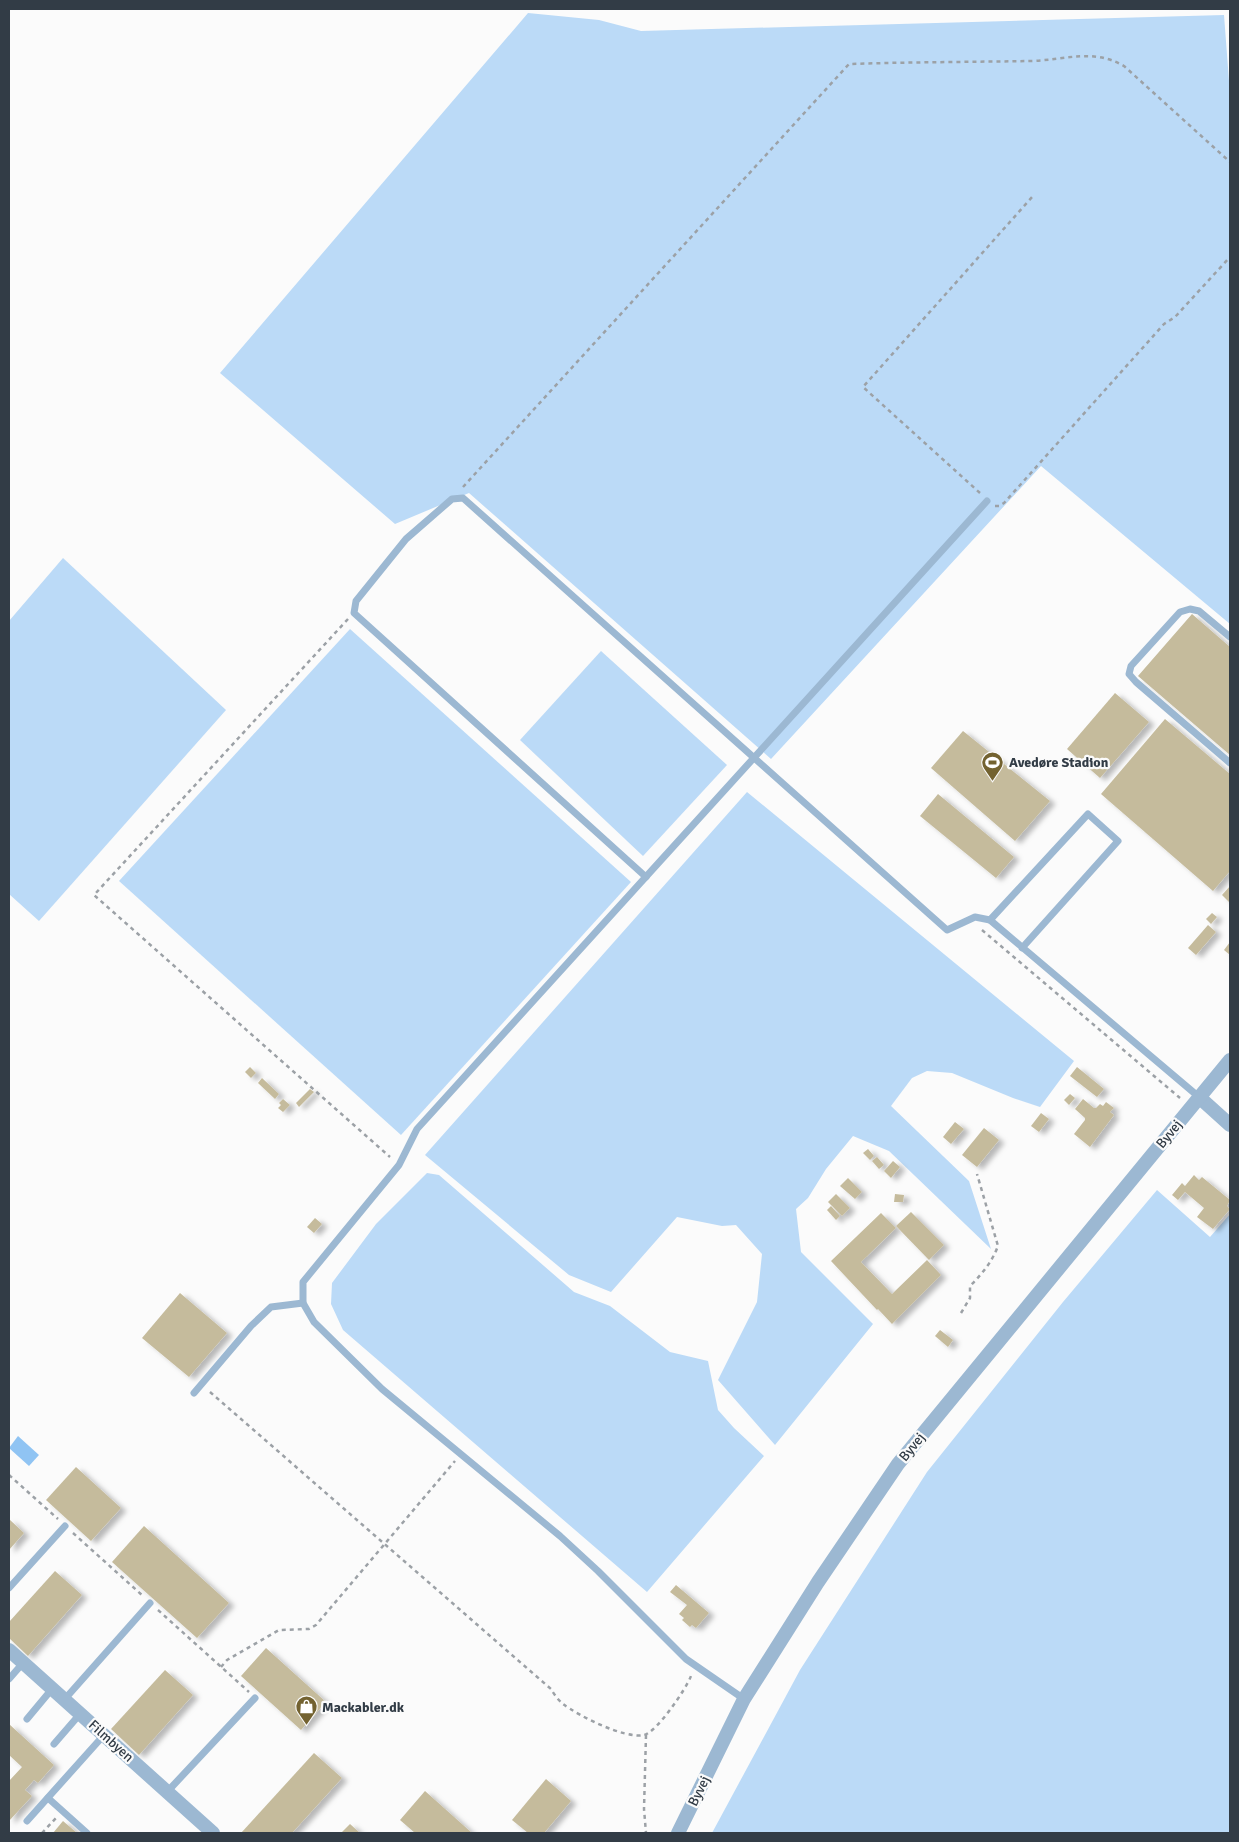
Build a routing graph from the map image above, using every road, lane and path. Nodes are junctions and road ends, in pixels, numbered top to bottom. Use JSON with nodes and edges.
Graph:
{"nodes":[{"id":1,"x":1230,"y":162,"type":"edge"},
{"id":2,"x":1033,"y":196,"type":"dead end"},
{"id":3,"x":1230,"y":257,"type":"edge"},
{"id":4,"x":452,"y":499,"type":"junction"},
{"id":5,"x":987,"y":501,"type":"junction"},
{"id":6,"x":354,"y":613,"type":"junction"},
{"id":7,"x":1230,"y":637,"type":"edge"},
{"id":8,"x":753,"y":757,"type":"junction"},
{"id":9,"x":1230,"y":763,"type":"edge"},
{"id":10,"x":646,"y":877,"type":"junction"},
{"id":11,"x":970,"y":920,"type":"junction"},
{"id":12,"x":990,"y":920,"type":"junction"},
{"id":13,"x":1022,"y":948,"type":"junction"},
{"id":14,"x":1230,"y":1060,"type":"edge"},
{"id":15,"x":1195,"y":1102,"type":"junction"},
{"id":16,"x":1230,"y":1125,"type":"edge"},
{"id":17,"x":399,"y":1165,"type":"junction"},
{"id":18,"x":977,"y":1174,"type":"dead end"},
{"id":19,"x":303,"y":1303,"type":"junction"},
{"id":20,"x":961,"y":1313,"type":"dead end"},
{"id":21,"x":201,"y":1384,"type":"junction"},
{"id":22,"x":194,"y":1393,"type":"dead end"},
{"id":23,"x":460,"y":1454,"type":"junction"},
{"id":24,"x":9,"y":1475,"type":"edge"},
{"id":25,"x":65,"y":1526,"type":"junction"},
{"id":26,"x":385,"y":1545,"type":"junction"},
{"id":27,"x":9,"y":1588,"type":"edge"},
{"id":28,"x":150,"y":1602,"type":"junction"},
{"id":29,"x":9,"y":1650,"type":"edge"},
{"id":30,"x":23,"y":1663,"type":"junction"},
{"id":31,"x":695,"y":1665,"type":"junction"},
{"id":32,"x":221,"y":1667,"type":"junction"},
{"id":33,"x":9,"y":1679,"type":"edge"},
{"id":34,"x":52,"y":1689,"type":"junction"},
{"id":35,"x":256,"y":1698,"type":"joint"},
{"id":36,"x":744,"y":1699,"type":"junction"},
{"id":37,"x":64,"y":1700,"type":"junction"},
{"id":38,"x":80,"y":1714,"type":"junction"},
{"id":39,"x":26,"y":1719,"type":"dead end"},
{"id":40,"x":104,"y":1735,"type":"junction"},
{"id":41,"x":646,"y":1735,"type":"junction"},
{"id":42,"x":54,"y":1744,"type":"dead end"},
{"id":43,"x":167,"y":1792,"type":"junction"},
{"id":44,"x":48,"y":1798,"type":"junction"},
{"id":45,"x":62,"y":1811,"type":"junction"},
{"id":46,"x":27,"y":1821,"type":"dead end"},
{"id":47,"x":42,"y":1833,"type":"edge"},
{"id":48,"x":87,"y":1833,"type":"edge"},
{"id":49,"x":213,"y":1833,"type":"edge"},
{"id":50,"x":646,"y":1833,"type":"edge"},
{"id":51,"x":678,"y":1833,"type":"edge"}],
"edges":[{"from":1,"to":4,"type":"path"},
{"from":2,"to":5,"type":"path"},
{"from":3,"to":5,"type":"path"},
{"from":4,"to":6,"type":"lane"},
{"from":4,"to":8,"type":"lane"},
{"from":5,"to":8,"type":"lane"},
{"from":6,"to":10,"type":"lane"},
{"from":6,"to":17,"type":"path"},
{"from":7,"to":9,"type":"lane"},
{"from":8,"to":10,"type":"lane"},
{"from":8,"to":11,"type":"lane"},
{"from":10,"to":17,"type":"lane"},
{"from":11,"to":12,"type":"lane"},
{"from":11,"to":15,"type":"path"},
{"from":12,"to":13,"type":"lane"},
{"from":12,"to":13,"type":"lane"},
{"from":13,"to":15,"type":"lane"},
{"from":14,"to":15,"type":"street","name":"Byvej"},
{"from":15,"to":16,"type":"street"},
{"from":15,"to":36,"type":"street","name":"Byvej"},
{"from":17,"to":19,"type":"lane"},
{"from":18,"to":20,"type":"path"},
{"from":19,"to":21,"type":"lane"},
{"from":19,"to":23,"type":"lane"},
{"from":21,"to":22,"type":"lane"},
{"from":21,"to":26,"type":"path"},
{"from":23,"to":26,"type":"path"},
{"from":23,"to":31,"type":"lane"},
{"from":24,"to":25,"type":"path"},
{"from":25,"to":27,"type":"lane"},
{"from":25,"to":28,"type":"path"},
{"from":26,"to":32,"type":"path"},
{"from":26,"to":41,"type":"path"},
{"from":28,"to":32,"type":"path"},
{"from":28,"to":37,"type":"lane"},
{"from":29,"to":30,"type":"street","name":"Filmbyen"},
{"from":30,"to":33,"type":"lane"},
{"from":30,"to":34,"type":"street","name":"Filmbyen"},
{"from":31,"to":36,"type":"lane"},
{"from":31,"to":41,"type":"path"},
{"from":32,"to":35,"type":"path"},
{"from":34,"to":37,"type":"street","name":"Filmbyen"},
{"from":34,"to":39,"type":"lane"},
{"from":35,"to":43,"type":"lane"},
{"from":36,"to":51,"type":"street","name":"Byvej"},
{"from":37,"to":38,"type":"street","name":"Filmbyen"},
{"from":38,"to":40,"type":"street","name":"Filmbyen"},
{"from":38,"to":42,"type":"lane"},
{"from":40,"to":43,"type":"street","name":"Filmbyen"},
{"from":40,"to":44,"type":"lane"},
{"from":41,"to":50,"type":"path"},
{"from":43,"to":49,"type":"street","name":"Filmbyen"},
{"from":44,"to":45,"type":"lane"},
{"from":44,"to":46,"type":"lane"},
{"from":45,"to":47,"type":"path"},
{"from":45,"to":48,"type":"lane"}]}
